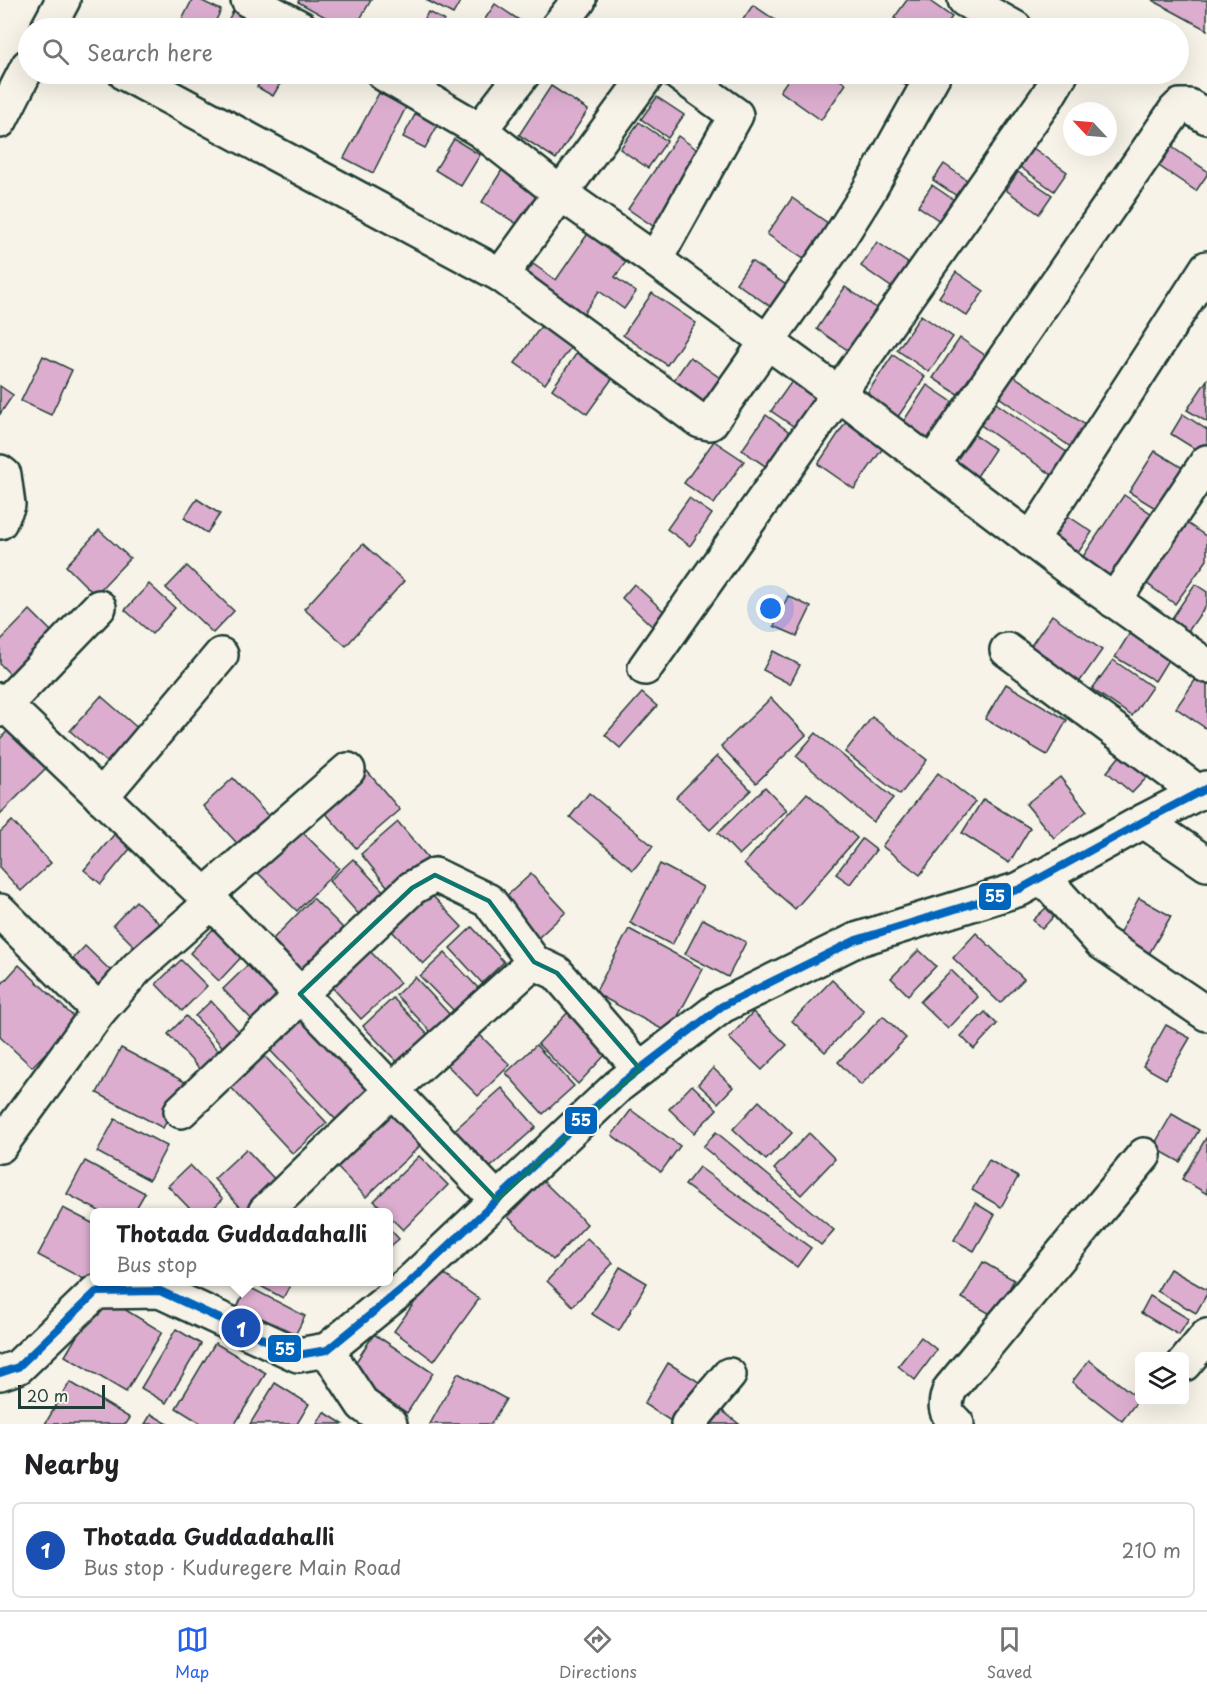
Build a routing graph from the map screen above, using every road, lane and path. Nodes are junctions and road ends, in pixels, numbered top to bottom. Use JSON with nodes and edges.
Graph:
{"nodes":[{"id":1,"x":63,"y":0,"type":"edge"},
{"id":2,"x":248,"y":0,"type":"edge"},
{"id":3,"x":579,"y":0,"type":"edge"},
{"id":4,"x":966,"y":11,"type":"edge"},
{"id":5,"x":53,"y":18,"type":"edge"},
{"id":6,"x":282,"y":18,"type":"edge"},
{"id":7,"x":565,"y":18,"type":"edge"},
{"id":8,"x":986,"y":18,"type":"edge"},
{"id":9,"x":19,"y":84,"type":"edge"},
{"id":10,"x":145,"y":84,"type":"edge"},
{"id":11,"x":401,"y":84,"type":"edge"},
{"id":12,"x":515,"y":84,"type":"edge"},
{"id":13,"x":641,"y":84,"type":"edge"},
{"id":14,"x":693,"y":84,"type":"edge"},
{"id":15,"x":928,"y":84,"type":"edge"},
{"id":16,"x":1055,"y":84,"type":"edge"},
{"id":17,"x":1207,"y":117,"type":"edge"},
{"id":18,"x":0,"y":121,"type":"edge"},
{"id":19,"x":480,"y":130,"type":"junction"},
{"id":20,"x":560,"y":193,"type":"junction"},
{"id":21,"x":655,"y":260,"type":"junction"},
{"id":22,"x":1207,"y":268,"type":"edge"},
{"id":23,"x":501,"y":275,"type":"junction"},
{"id":24,"x":766,"y":341,"type":"junction"},
{"id":25,"x":839,"y":394,"type":"junction"},
{"id":26,"x":1207,"y":462,"type":"edge"},
{"id":27,"x":932,"y":464,"type":"junction"},
{"id":28,"x":0,"y":472,"type":"edge"},
{"id":29,"x":0,"y":522,"type":"edge"},
{"id":30,"x":1031,"y":540,"type":"junction"},
{"id":31,"x":1114,"y":601,"type":"junction"},
{"id":32,"x":99,"y":606,"type":"dead end"},
{"id":33,"x":1007,"y":650,"type":"dead end"},
{"id":34,"x":221,"y":655,"type":"dead end"},
{"id":35,"x":1203,"y":656,"type":"edge"},
{"id":36,"x":645,"y":668,"type":"dead end"},
{"id":37,"x":2,"y":705,"type":"edge"},
{"id":38,"x":348,"y":770,"type":"dead end"},
{"id":39,"x":1203,"y":790,"type":"edge"},
{"id":40,"x":102,"y":797,"type":"junction"},
{"id":41,"x":1143,"y":821,"type":"junction"},
{"id":42,"x":1207,"y":864,"type":"edge"},
{"id":43,"x":1041,"y":876,"type":"junction"},
{"id":44,"x":208,"y":898,"type":"junction"},
{"id":45,"x":0,"y":911,"type":"edge"},
{"id":46,"x":534,"y":962,"type":"junction"},
{"id":47,"x":300,"y":994,"type":"junction"},
{"id":48,"x":99,"y":1011,"type":"junction"},
{"id":49,"x":1207,"y":1014,"type":"edge"},
{"id":50,"x":640,"y":1070,"type":"junction"},
{"id":51,"x":392,"y":1090,"type":"junction"},
{"id":52,"x":181,"y":1111,"type":"dead end"},
{"id":53,"x":3,"y":1135,"type":"edge"},
{"id":54,"x":1144,"y":1155,"type":"dead end"},
{"id":55,"x":497,"y":1200,"type":"junction"},
{"id":56,"x":284,"y":1206,"type":"edge"},
{"id":57,"x":1207,"y":1336,"type":"edge"},
{"id":58,"x":327,"y":1350,"type":"junction"},
{"id":59,"x":1189,"y":1359,"type":"edge"},
{"id":60,"x":1,"y":1374,"type":"edge"},
{"id":61,"x":729,"y":1375,"type":"dead end"},
{"id":62,"x":390,"y":1424,"type":"edge"},
{"id":63,"x":688,"y":1424,"type":"edge"},
{"id":64,"x":957,"y":1424,"type":"edge"}],
"edges":[{"from":1,"to":5,"type":"street"},
{"from":2,"to":6,"type":"street"},
{"from":3,"to":7,"type":"street"},
{"from":4,"to":8,"type":"street"},
{"from":9,"to":18,"type":"street"},
{"from":10,"to":23,"type":"street"},
{"from":11,"to":19,"type":"street"},
{"from":12,"to":19,"type":"street"},
{"from":13,"to":20,"type":"street"},
{"from":14,"to":21,"type":"street"},
{"from":15,"to":24,"type":"street"},
{"from":16,"to":25,"type":"street"},
{"from":17,"to":27,"type":"street"},
{"from":19,"to":20,"type":"street"},
{"from":20,"to":21,"type":"street"},
{"from":20,"to":23,"type":"street"},
{"from":21,"to":24,"type":"street"},
{"from":22,"to":30,"type":"street"},
{"from":23,"to":24,"type":"street"},
{"from":24,"to":25,"type":"street"},
{"from":25,"to":27,"type":"street"},
{"from":25,"to":36,"type":"street"},
{"from":26,"to":31,"type":"street"},
{"from":27,"to":30,"type":"street"},
{"from":28,"to":29,"type":"street"},
{"from":30,"to":31,"type":"street"},
{"from":31,"to":35,"type":"street"},
{"from":32,"to":37,"type":"street"},
{"from":33,"to":39,"type":"street"},
{"from":34,"to":40,"type":"street"},
{"from":37,"to":40,"type":"street"},
{"from":38,"to":44,"type":"street"},
{"from":39,"to":41,"type":"street"},
{"from":40,"to":44,"type":"street"},
{"from":41,"to":42,"type":"street"},
{"from":41,"to":43,"type":"street"},
{"from":43,"to":49,"type":"street"},
{"from":43,"to":50,"type":"street"},
{"from":44,"to":47,"type":"street"},
{"from":44,"to":48,"type":"street"},
{"from":45,"to":48,"type":"street"},
{"from":46,"to":47,"type":"street"},
{"from":46,"to":50,"type":"street"},
{"from":46,"to":51,"type":"street"},
{"from":47,"to":51,"type":"street"},
{"from":47,"to":52,"type":"street"},
{"from":48,"to":53,"type":"street"},
{"from":50,"to":55,"type":"street"},
{"from":51,"to":55,"type":"street"},
{"from":51,"to":56,"type":"street"},
{"from":54,"to":64,"type":"street"},
{"from":55,"to":58,"type":"street"},
{"from":57,"to":59,"type":"street"},
{"from":58,"to":60,"type":"street"},
{"from":58,"to":62,"type":"street"},
{"from":61,"to":63,"type":"street"}]}
